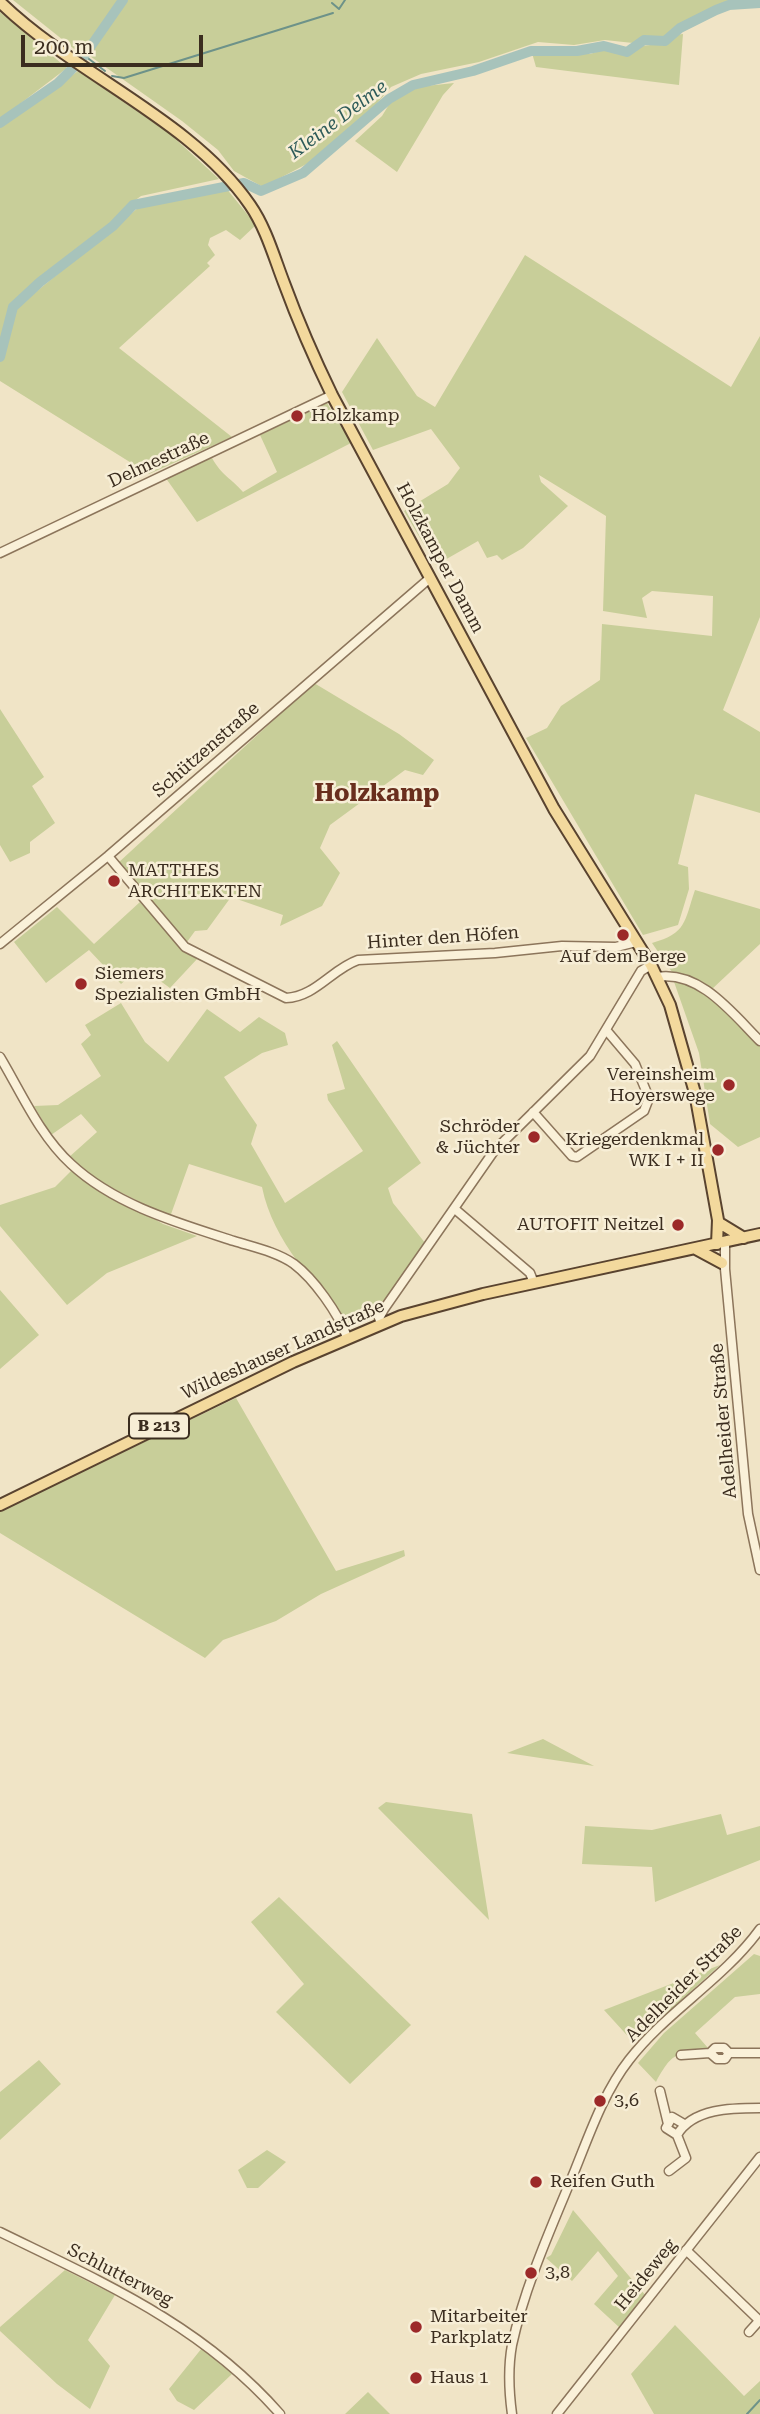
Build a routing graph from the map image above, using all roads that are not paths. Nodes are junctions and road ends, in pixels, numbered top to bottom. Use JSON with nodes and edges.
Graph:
{"nodes":[{"id":1,"x":1,"y":1,"type":"edge"},
{"id":2,"x":332,"y":395,"type":"junction"},
{"id":3,"x":0,"y":553,"type":"edge"},
{"id":4,"x":430,"y":578,"type":"junction"},
{"id":5,"x":108,"y":856,"type":"junction"},
{"id":6,"x":636,"y":942,"type":"junction"},
{"id":7,"x":0,"y":944,"type":"edge"},
{"id":8,"x":651,"y":965,"type":"junction"},
{"id":9,"x":657,"y":977,"type":"junction"},
{"id":10,"x":607,"y":1031,"type":"junction"},
{"id":11,"x":760,"y":1041,"type":"edge"},
{"id":12,"x":0,"y":1057,"type":"edge"},
{"id":13,"x":533,"y":1112,"type":"junction"},
{"id":14,"x":456,"y":1210,"type":"junction"},
{"id":15,"x":720,"y":1222,"type":"junction"},
{"id":16,"x":760,"y":1234,"type":"edge"},
{"id":17,"x":744,"y":1238,"type":"junction"},
{"id":18,"x":721,"y":1244,"type":"junction"},
{"id":19,"x":696,"y":1249,"type":"junction"},
{"id":20,"x":723,"y":1266,"type":"junction"},
{"id":21,"x":534,"y":1283,"type":"junction"},
{"id":22,"x":381,"y":1323,"type":"junction"},
{"id":23,"x":347,"y":1337,"type":"junction"},
{"id":24,"x":0,"y":1505,"type":"edge"},
{"id":25,"x":760,"y":1570,"type":"edge"},
{"id":26,"x":760,"y":1929,"type":"edge"},
{"id":27,"x":752,"y":1941,"type":"junction"},
{"id":28,"x":760,"y":1946,"type":"edge"},
{"id":29,"x":760,"y":2053,"type":"edge"},
{"id":30,"x":681,"y":2055,"type":"dead end"},
{"id":31,"x":660,"y":2091,"type":"dead end"},
{"id":32,"x":760,"y":2108,"type":"edge"},
{"id":33,"x":668,"y":2124,"type":"junction"},
{"id":34,"x":684,"y":2124,"type":"junction"},
{"id":35,"x":677,"y":2135,"type":"junction"},
{"id":36,"x":760,"y":2157,"type":"edge"},
{"id":37,"x":669,"y":2171,"type":"dead end"},
{"id":38,"x":0,"y":2232,"type":"edge"},
{"id":39,"x":686,"y":2250,"type":"junction"},
{"id":40,"x":760,"y":2321,"type":"edge"},
{"id":41,"x":749,"y":2332,"type":"dead end"},
{"id":42,"x":280,"y":2414,"type":"edge"},
{"id":43,"x":512,"y":2414,"type":"edge"},
{"id":44,"x":557,"y":2414,"type":"edge"}],
"edges":[{"from":1,"to":2,"type":"main road","name":"Holzkamper Damm"},
{"from":2,"to":3,"type":"street","name":"Delmestraße"},
{"from":2,"to":4,"type":"main road","name":"Holzkamper Damm"},
{"from":4,"to":5,"type":"street","name":"Schützenstraße"},
{"from":4,"to":6,"type":"main road","name":"Holzkamper Damm"},
{"from":5,"to":6,"type":"street","name":"Hinter den Höfen"},
{"from":5,"to":7,"type":"street","name":"Schützenstraße"},
{"from":6,"to":8,"type":"main road","name":"Holzkamper Damm"},
{"from":8,"to":9,"type":"main road","name":"Holzkamper Damm"},
{"from":8,"to":10,"type":"street"},
{"from":9,"to":11,"type":"street"},
{"from":9,"to":15,"type":"main road","name":"Holzkamper Damm"},
{"from":10,"to":13,"type":"street"},
{"from":10,"to":13,"type":"street"},
{"from":12,"to":23,"type":"street"},
{"from":13,"to":14,"type":"street"},
{"from":14,"to":21,"type":"street"},
{"from":14,"to":22,"type":"street"},
{"from":15,"to":17,"type":"main road"},
{"from":15,"to":18,"type":"main road","name":"Holzkamper Damm"},
{"from":16,"to":17,"type":"main road","name":"Wildeshauser Landstraße","number":"B 213"},
{"from":17,"to":18,"type":"main road","name":"Wildeshauser Landstraße","number":"B 213"},
{"from":18,"to":19,"type":"main road","name":"Wildeshauser Landstraße","number":"B 213"},
{"from":18,"to":20,"type":"street","name":"Adelheider Straße"},
{"from":19,"to":20,"type":"main road"},
{"from":19,"to":21,"type":"main road","name":"Wildeshauser Landstraße","number":"B 213"},
{"from":20,"to":25,"type":"street","name":"Adelheider Straße"},
{"from":21,"to":22,"type":"main road","name":"Wildeshauser Landstraße","number":"B 213"},
{"from":22,"to":23,"type":"main road","name":"Wildeshauser Landstraße","number":"B 213"},
{"from":23,"to":24,"type":"main road","name":"Wildeshauser Landstraße","number":"B 213"},
{"from":26,"to":27,"type":"street","name":"Adelheider Straße"},
{"from":27,"to":28,"type":"street"},
{"from":27,"to":43,"type":"street","name":"Adelheider Straße"},
{"from":29,"to":30,"type":"street"},
{"from":31,"to":33,"type":"street"},
{"from":32,"to":34,"type":"street"},
{"from":33,"to":34,"type":"street"},
{"from":33,"to":35,"type":"street"},
{"from":34,"to":35,"type":"street"},
{"from":35,"to":37,"type":"street"},
{"from":36,"to":39,"type":"street","name":"Heideweg"},
{"from":38,"to":42,"type":"street","name":"Schlutterweg"},
{"from":39,"to":40,"type":"street"},
{"from":39,"to":44,"type":"street","name":"Heideweg"},
{"from":40,"to":41,"type":"street"}]}
